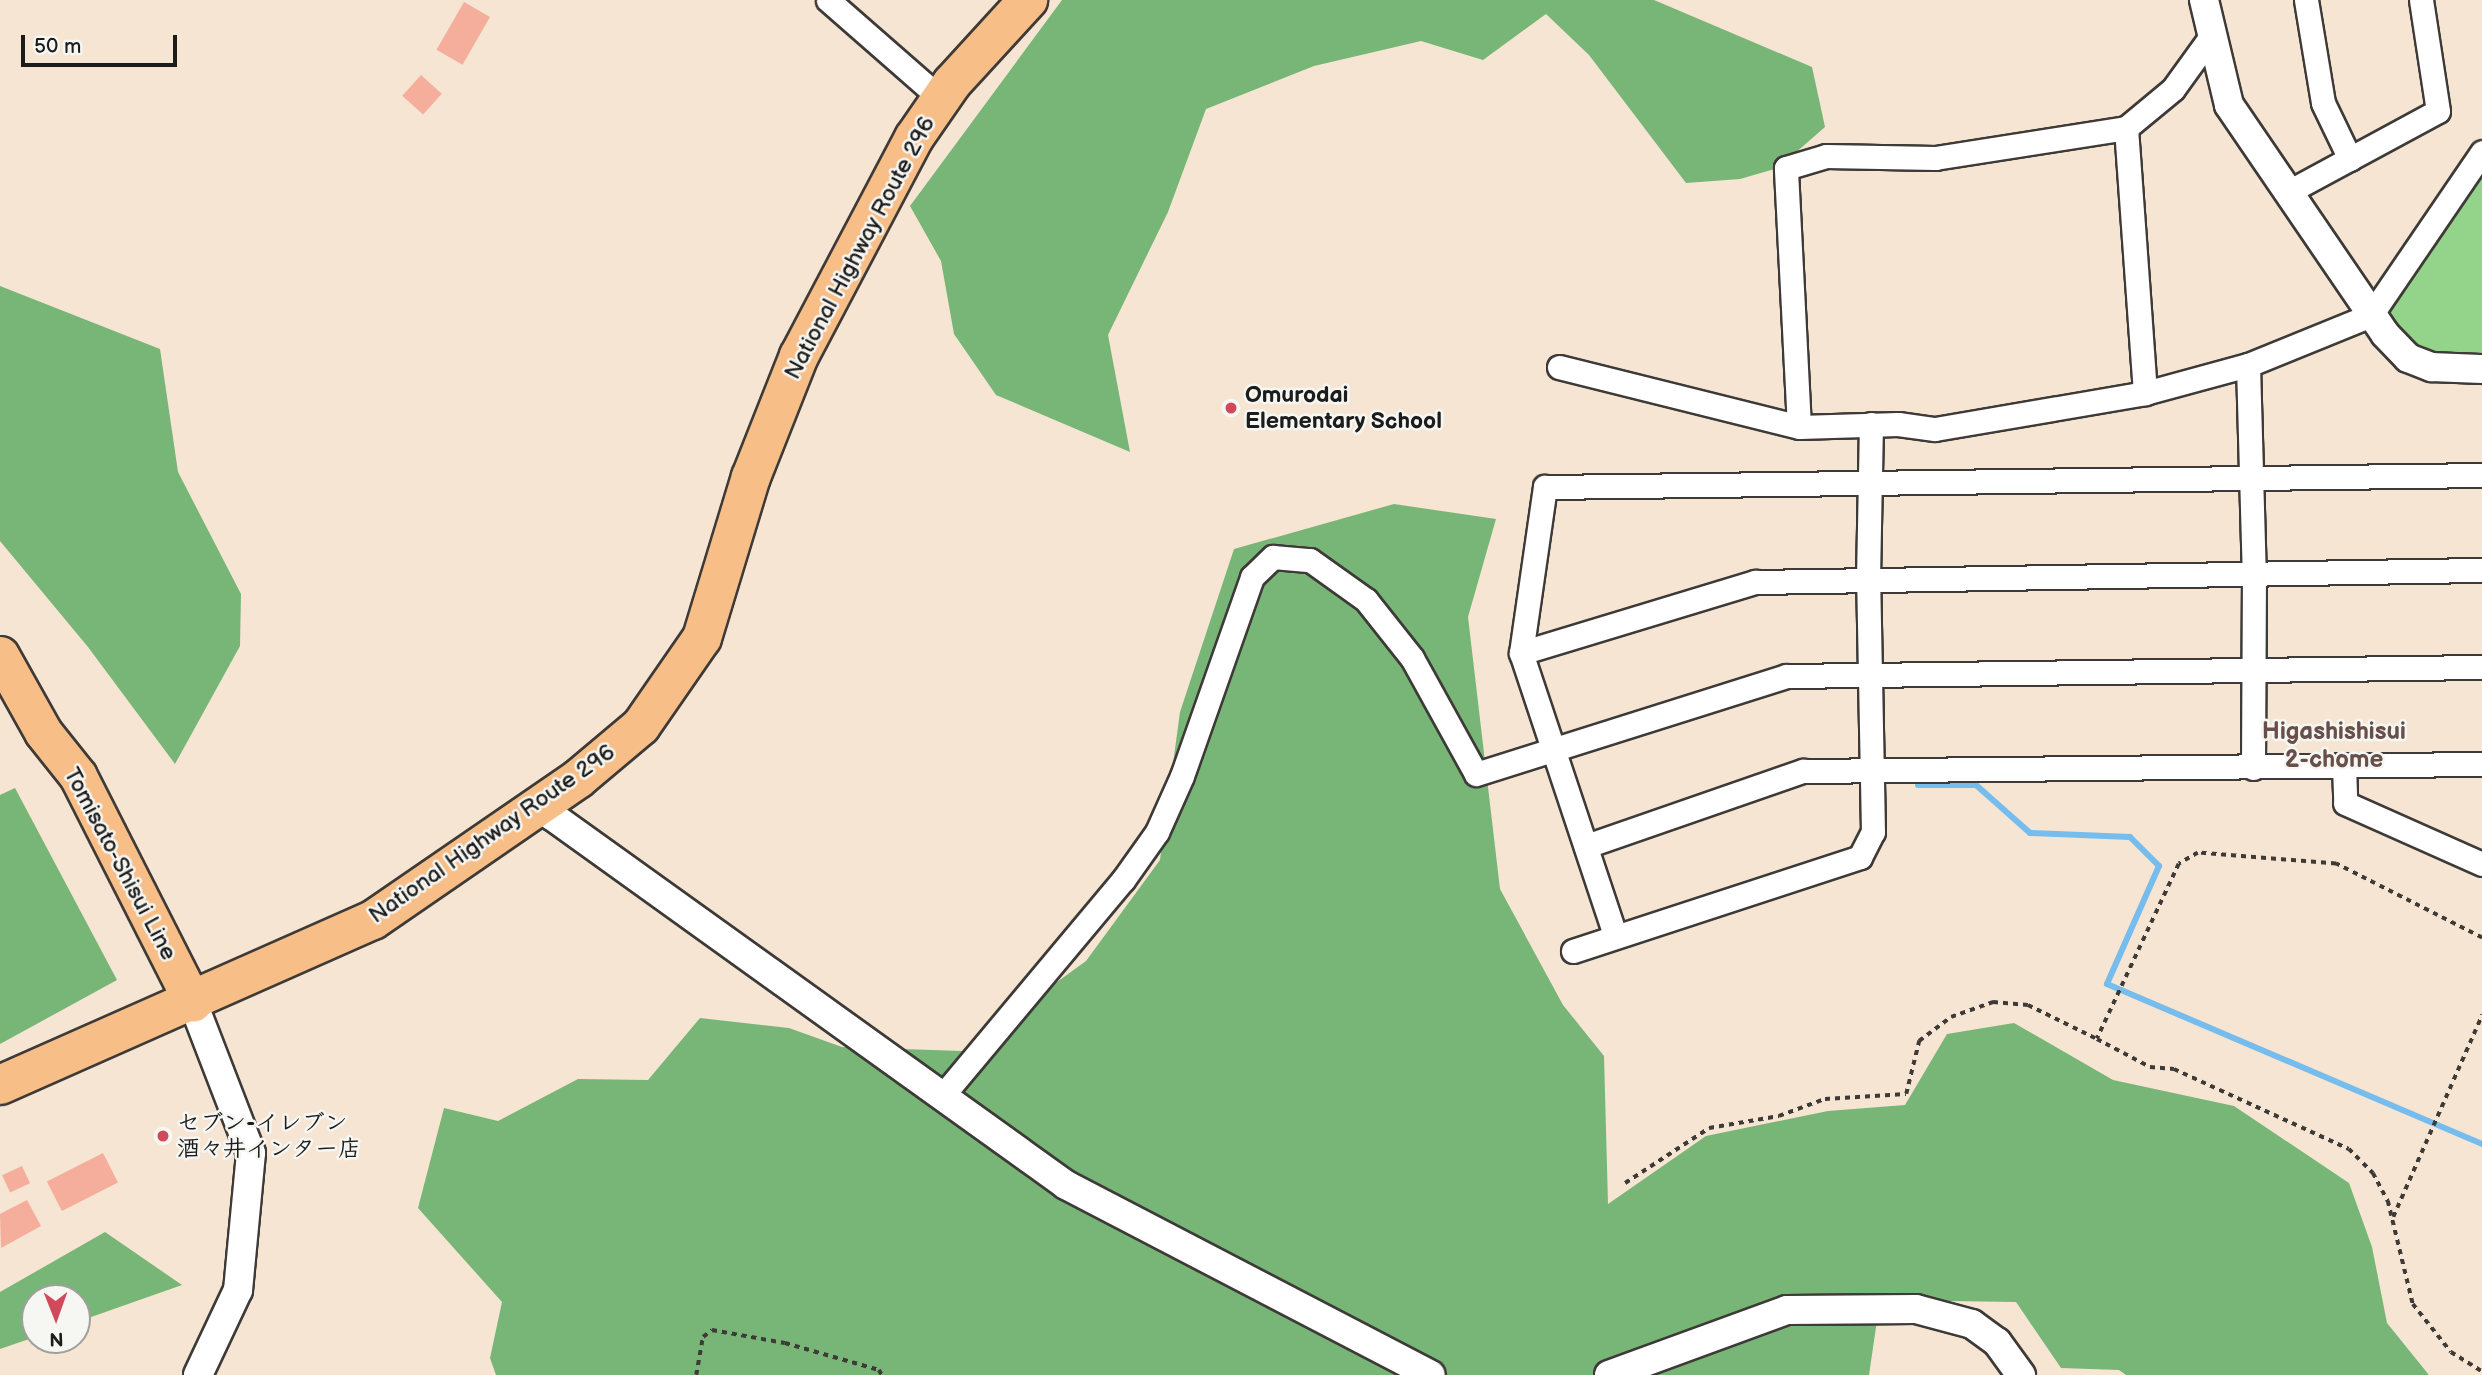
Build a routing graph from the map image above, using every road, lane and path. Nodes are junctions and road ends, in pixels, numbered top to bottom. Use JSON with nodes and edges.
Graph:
{"nodes":[{"id":1,"x":828,"y":0,"type":"edge"},
{"id":2,"x":1028,"y":0,"type":"edge"},
{"id":3,"x":2204,"y":0,"type":"edge"},
{"id":4,"x":2306,"y":0,"type":"edge"},
{"id":5,"x":2421,"y":0,"type":"edge"},
{"id":6,"x":2212,"y":35,"type":"junction"},
{"id":7,"x":940,"y":98,"type":"junction"},
{"id":8,"x":2126,"y":128,"type":"junction"},
{"id":9,"x":2482,"y":152,"type":"edge"},
{"id":10,"x":2350,"y":159,"type":"junction"},
{"id":11,"x":2290,"y":191,"type":"junction"},
{"id":12,"x":2371,"y":315,"type":"junction"},
{"id":13,"x":2248,"y":365,"type":"junction"},
{"id":14,"x":1559,"y":367,"type":"dead end"},
{"id":15,"x":2482,"y":369,"type":"edge"},
{"id":16,"x":2146,"y":393,"type":"junction"},
{"id":17,"x":1871,"y":424,"type":"junction"},
{"id":18,"x":1799,"y":427,"type":"junction"},
{"id":19,"x":2482,"y":475,"type":"edge"},
{"id":20,"x":2253,"y":479,"type":"junction"},
{"id":21,"x":1869,"y":484,"type":"junction"},
{"id":22,"x":2482,"y":570,"type":"edge"},
{"id":23,"x":2254,"y":574,"type":"junction"},
{"id":24,"x":1868,"y":579,"type":"junction"},
{"id":25,"x":1521,"y":653,"type":"junction"},
{"id":26,"x":0,"y":655,"type":"edge"},
{"id":27,"x":2482,"y":667,"type":"edge"},
{"id":28,"x":2254,"y":671,"type":"junction"},
{"id":29,"x":1869,"y":674,"type":"junction"},
{"id":30,"x":1555,"y":749,"type":"junction"},
{"id":31,"x":2482,"y":764,"type":"edge"},
{"id":32,"x":2344,"y":765,"type":"junction"},
{"id":33,"x":2253,"y":768,"type":"junction"},
{"id":34,"x":1874,"y":772,"type":"junction"},
{"id":35,"x":541,"y":803,"type":"junction"},
{"id":36,"x":1586,"y":846,"type":"junction"},
{"id":37,"x":2482,"y":863,"type":"edge"},
{"id":38,"x":1615,"y":935,"type":"junction"},
{"id":39,"x":2482,"y":938,"type":"edge"},
{"id":40,"x":1573,"y":951,"type":"dead end"},
{"id":41,"x":193,"y":1003,"type":"junction"},
{"id":42,"x":2482,"y":1015,"type":"edge"},
{"id":43,"x":2102,"y":1041,"type":"junction"},
{"id":44,"x":0,"y":1085,"type":"edge"},
{"id":45,"x":943,"y":1096,"type":"junction"},
{"id":46,"x":1625,"y":1183,"type":"dead end"},
{"id":47,"x":2392,"y":1219,"type":"junction"},
{"id":48,"x":2482,"y":1371,"type":"edge"},
{"id":49,"x":198,"y":1375,"type":"edge"},
{"id":50,"x":696,"y":1375,"type":"edge"},
{"id":51,"x":882,"y":1375,"type":"edge"},
{"id":52,"x":1431,"y":1375,"type":"edge"},
{"id":53,"x":1609,"y":1375,"type":"edge"},
{"id":54,"x":2021,"y":1375,"type":"edge"}],
"edges":[{"from":1,"to":7,"type":"street"},
{"from":2,"to":7,"type":"highway","name":"National Highway Route 296"},
{"from":3,"to":6,"type":"street"},
{"from":4,"to":10,"type":"street"},
{"from":5,"to":10,"type":"street"},
{"from":6,"to":8,"type":"street"},
{"from":6,"to":11,"type":"street"},
{"from":7,"to":35,"type":"highway","name":"National Highway Route 296"},
{"from":8,"to":16,"type":"street"},
{"from":8,"to":18,"type":"street"},
{"from":9,"to":12,"type":"street"},
{"from":10,"to":11,"type":"street"},
{"from":11,"to":12,"type":"street"},
{"from":12,"to":13,"type":"street"},
{"from":12,"to":15,"type":"street"},
{"from":13,"to":16,"type":"street"},
{"from":13,"to":20,"type":"street"},
{"from":14,"to":18,"type":"street"},
{"from":16,"to":17,"type":"street"},
{"from":17,"to":18,"type":"street"},
{"from":17,"to":21,"type":"street"},
{"from":19,"to":20,"type":"street"},
{"from":20,"to":21,"type":"street"},
{"from":20,"to":23,"type":"street"},
{"from":21,"to":24,"type":"street"},
{"from":21,"to":25,"type":"street"},
{"from":22,"to":23,"type":"street"},
{"from":23,"to":24,"type":"street"},
{"from":23,"to":28,"type":"street"},
{"from":24,"to":25,"type":"street"},
{"from":24,"to":29,"type":"street"},
{"from":25,"to":30,"type":"street"},
{"from":26,"to":41,"type":"main road","name":"Tomisato-Shisui Line"},
{"from":27,"to":28,"type":"street"},
{"from":28,"to":29,"type":"street"},
{"from":28,"to":33,"type":"street"},
{"from":29,"to":30,"type":"street"},
{"from":29,"to":34,"type":"street"},
{"from":30,"to":36,"type":"street"},
{"from":30,"to":45,"type":"street"},
{"from":31,"to":32,"type":"street"},
{"from":32,"to":33,"type":"street"},
{"from":32,"to":37,"type":"street"},
{"from":33,"to":34,"type":"street"},
{"from":34,"to":36,"type":"street"},
{"from":34,"to":38,"type":"street"},
{"from":35,"to":41,"type":"highway","name":"National Highway Route 296"},
{"from":35,"to":45,"type":"street"},
{"from":36,"to":38,"type":"street"},
{"from":38,"to":40,"type":"street"},
{"from":39,"to":43,"type":"path"},
{"from":41,"to":44,"type":"highway","name":"National Highway Route 296"},
{"from":41,"to":49,"type":"street"},
{"from":42,"to":47,"type":"path"},
{"from":43,"to":46,"type":"path"},
{"from":43,"to":47,"type":"path"},
{"from":45,"to":52,"type":"street"},
{"from":47,"to":48,"type":"path"},
{"from":50,"to":51,"type":"path"},
{"from":53,"to":54,"type":"street"}]}
